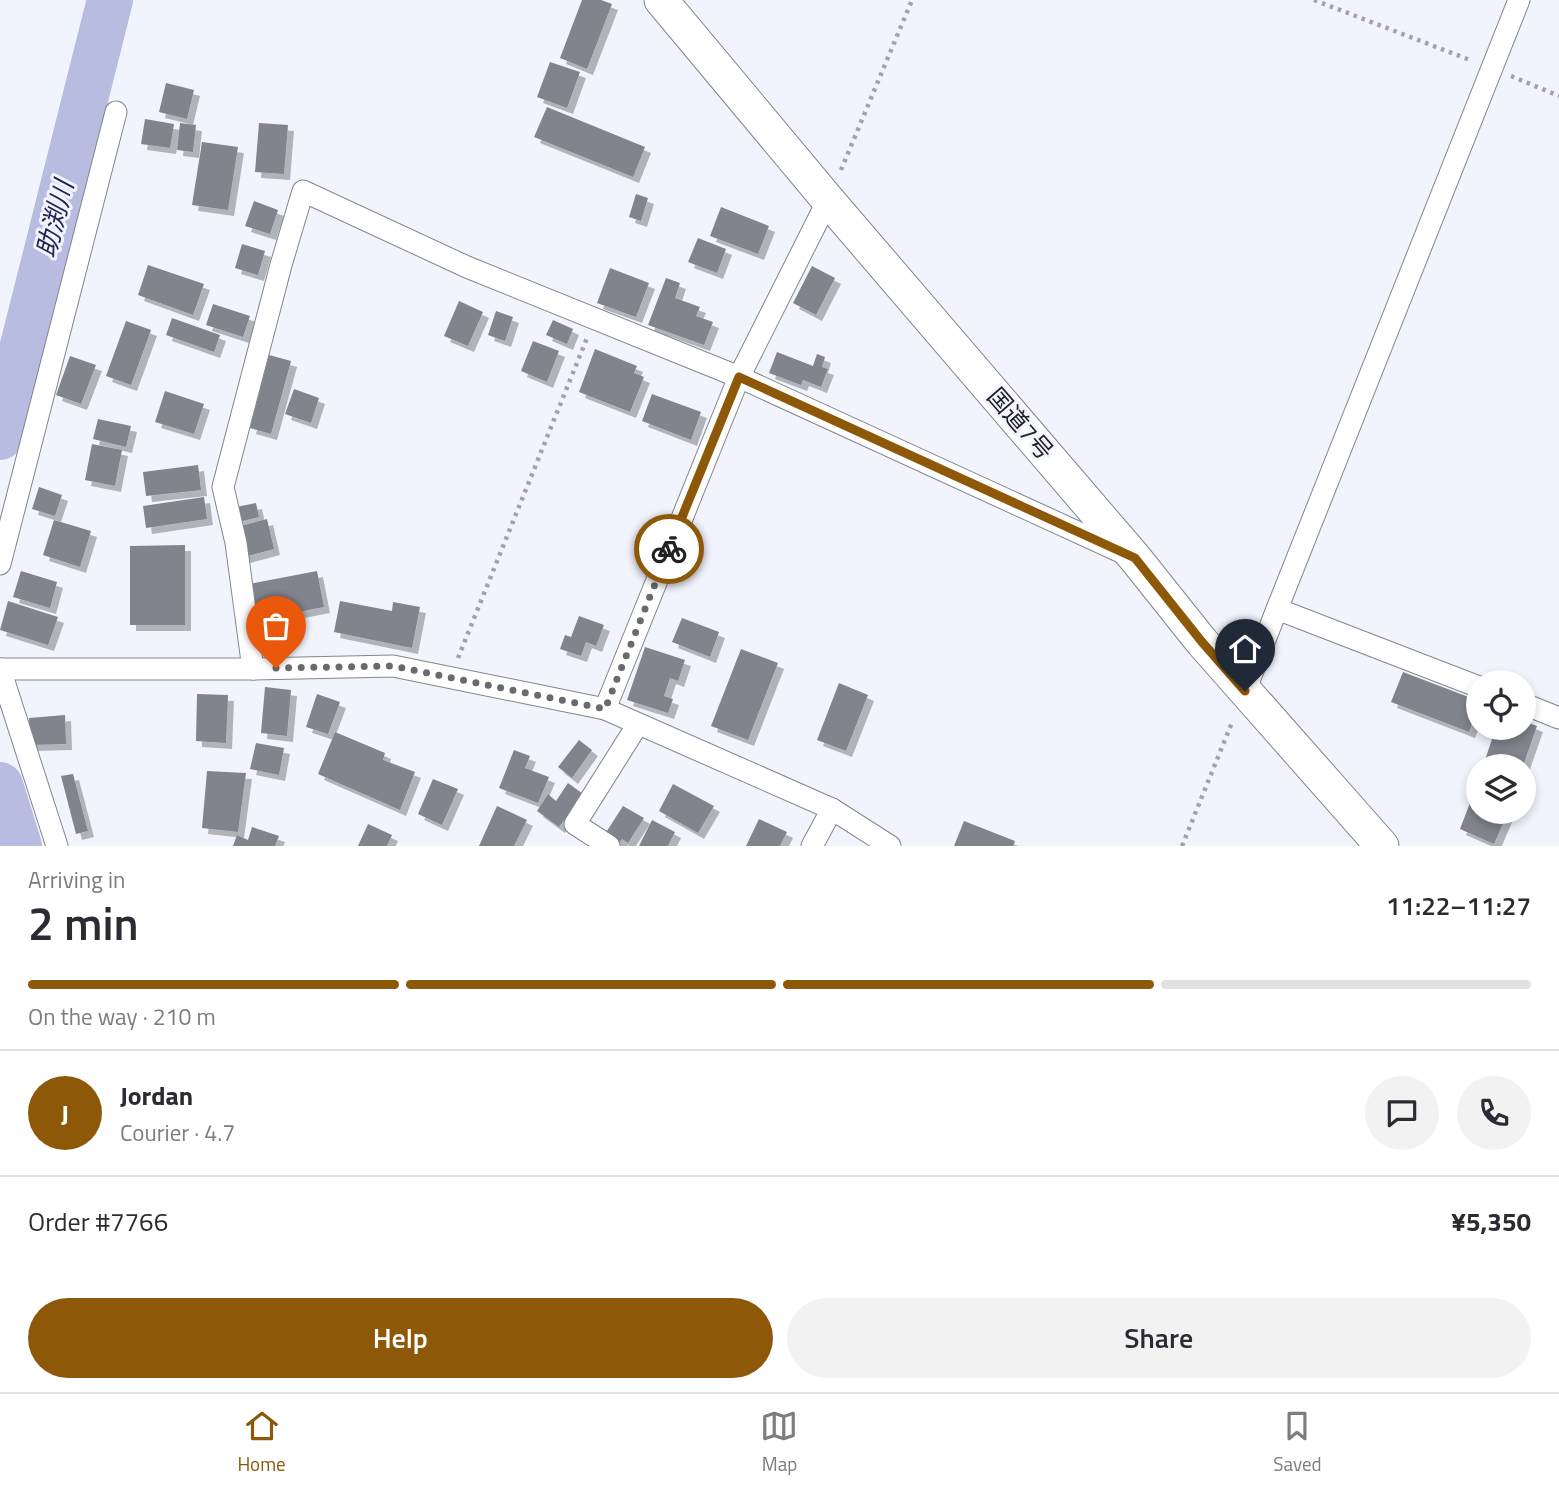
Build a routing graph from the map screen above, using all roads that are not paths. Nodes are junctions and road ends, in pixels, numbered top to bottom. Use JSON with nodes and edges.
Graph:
{"nodes":[{"id":1,"x":662,"y":0,"type":"edge"},
{"id":2,"x":1519,"y":0,"type":"edge"},
{"id":3,"x":116,"y":112,"type":"dead end"},
{"id":4,"x":828,"y":200,"type":"junction"},
{"id":5,"x":739,"y":377,"type":"junction"},
{"id":6,"x":1135,"y":558,"type":"junction"},
{"id":7,"x":0,"y":564,"type":"edge"},
{"id":8,"x":1276,"y":608,"type":"junction"},
{"id":9,"x":0,"y":669,"type":"edge"},
{"id":10,"x":253,"y":669,"type":"junction"},
{"id":11,"x":1466,"y":682,"type":"edge"},
{"id":12,"x":1245,"y":691,"type":"junction"},
{"id":13,"x":605,"y":709,"type":"junction"},
{"id":14,"x":1536,"y":709,"type":"edge"},
{"id":15,"x":1559,"y":718,"type":"edge"},
{"id":16,"x":638,"y":724,"type":"junction"},
{"id":17,"x":832,"y":809,"type":"junction"},
{"id":18,"x":57,"y":846,"type":"edge"},
{"id":19,"x":609,"y":846,"type":"edge"},
{"id":20,"x":812,"y":846,"type":"edge"},
{"id":21,"x":890,"y":846,"type":"edge"},
{"id":22,"x":1382,"y":846,"type":"edge"}],
"edges":[{"from":1,"to":4,"type":"highway","name":"国道7号"},
{"from":2,"to":8,"type":"street"},
{"from":3,"to":7,"type":"street"},
{"from":4,"to":5,"type":"street"},
{"from":4,"to":6,"type":"highway","name":"国道7号"},
{"from":5,"to":6,"type":"street"},
{"from":5,"to":10,"type":"street"},
{"from":5,"to":13,"type":"street"},
{"from":6,"to":12,"type":"highway","name":"国道7号"},
{"from":8,"to":11,"type":"street"},
{"from":8,"to":12,"type":"street"},
{"from":9,"to":10,"type":"street"},
{"from":9,"to":18,"type":"street"},
{"from":10,"to":13,"type":"street"},
{"from":12,"to":22,"type":"highway","name":"国道7号"},
{"from":13,"to":16,"type":"street"},
{"from":14,"to":15,"type":"street"},
{"from":16,"to":17,"type":"street"},
{"from":16,"to":19,"type":"street"},
{"from":17,"to":20,"type":"street"},
{"from":17,"to":21,"type":"street"}]}
